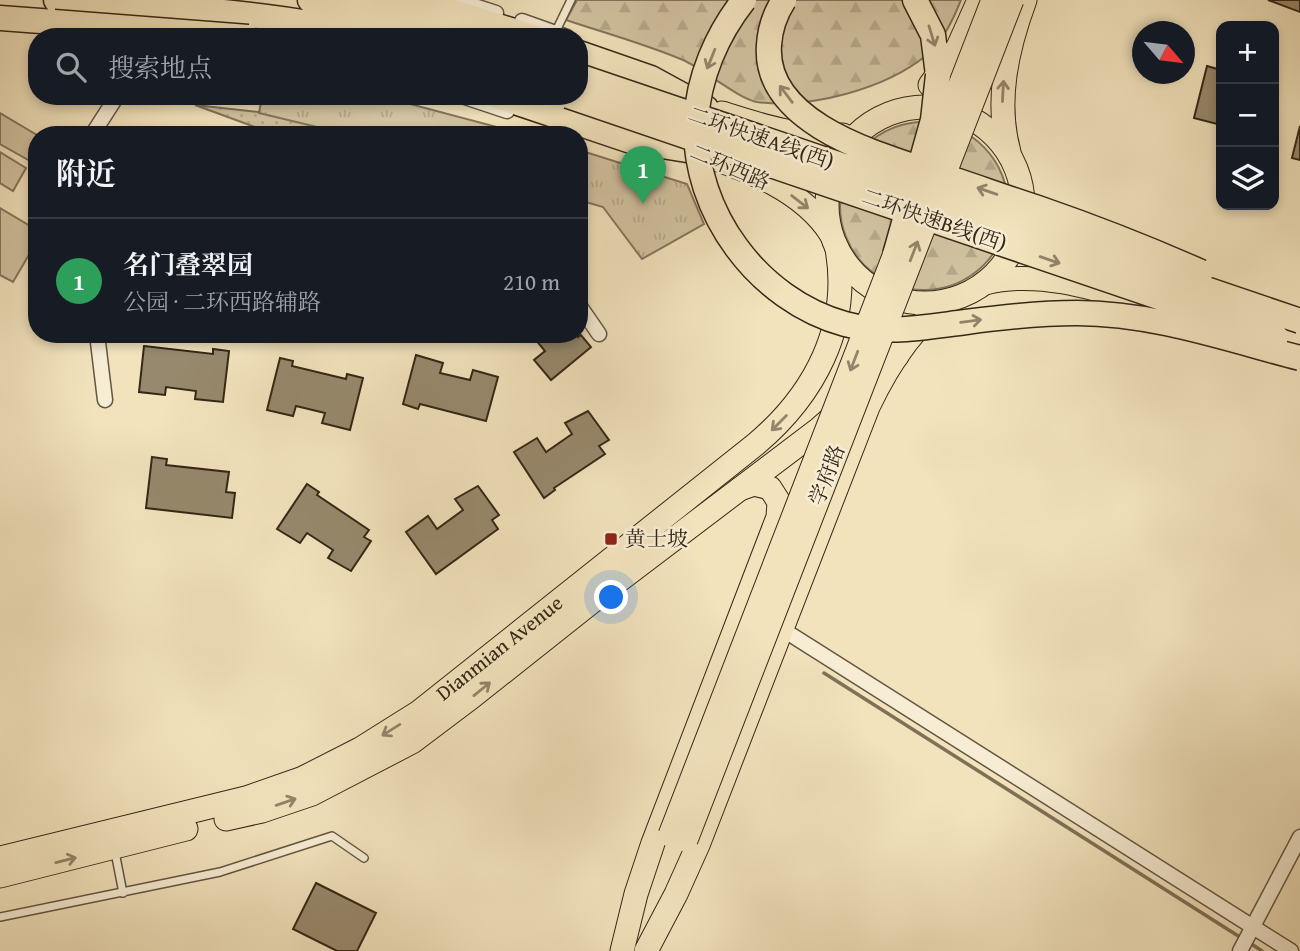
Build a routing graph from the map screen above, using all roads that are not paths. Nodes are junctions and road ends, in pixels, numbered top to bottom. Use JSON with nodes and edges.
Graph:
{"nodes":[{"id":1,"x":310,"y":0,"type":"edge"},
{"id":2,"x":368,"y":0,"type":"edge"},
{"id":3,"x":415,"y":0,"type":"edge"},
{"id":4,"x":456,"y":0,"type":"edge"},
{"id":5,"x":571,"y":0,"type":"edge"},
{"id":6,"x":744,"y":0,"type":"edge"},
{"id":7,"x":783,"y":0,"type":"edge"},
{"id":8,"x":915,"y":0,"type":"edge"},
{"id":9,"x":979,"y":0,"type":"edge"},
{"id":10,"x":993,"y":0,"type":"edge"},
{"id":11,"x":1012,"y":0,"type":"edge"},
{"id":12,"x":1026,"y":0,"type":"edge"},
{"id":13,"x":48,"y":5,"type":"edge"},
{"id":14,"x":0,"y":8,"type":"edge"},
{"id":15,"x":0,"y":18,"type":"edge"},
{"id":16,"x":131,"y":28,"type":"edge"},
{"id":17,"x":134,"y":28,"type":"edge"},
{"id":18,"x":205,"y":28,"type":"edge"},
{"id":19,"x":266,"y":28,"type":"edge"},
{"id":20,"x":338,"y":28,"type":"edge"},
{"id":21,"x":429,"y":28,"type":"edge"},
{"id":22,"x":470,"y":28,"type":"edge"},
{"id":23,"x":525,"y":28,"type":"edge"},
{"id":24,"x":533,"y":28,"type":"edge"},
{"id":25,"x":556,"y":28,"type":"edge"},
{"id":26,"x":967,"y":28,"type":"junction"},
{"id":27,"x":1011,"y":42,"type":"junction"},
{"id":28,"x":588,"y":44,"type":"edge"},
{"id":29,"x":588,"y":55,"type":"edge"},
{"id":30,"x":588,"y":68,"type":"edge"},
{"id":31,"x":588,"y":79,"type":"edge"},
{"id":32,"x":588,"y":103,"type":"edge"},
{"id":33,"x":111,"y":105,"type":"edge"},
{"id":34,"x":488,"y":105,"type":"edge"},
{"id":35,"x":524,"y":105,"type":"edge"},
{"id":36,"x":560,"y":105,"type":"edge"},
{"id":37,"x":706,"y":107,"type":"junction"},
{"id":38,"x":901,"y":110,"type":"junction"},
{"id":39,"x":98,"y":126,"type":"edge"},
{"id":40,"x":550,"y":126,"type":"edge"},
{"id":41,"x":586,"y":126,"type":"edge"},
{"id":42,"x":588,"y":127,"type":"edge"},
{"id":43,"x":863,"y":130,"type":"junction"},
{"id":44,"x":588,"y":139,"type":"edge"},
{"id":45,"x":693,"y":150,"type":"junction"},
{"id":46,"x":1011,"y":159,"type":"junction"},
{"id":47,"x":1021,"y":185,"type":"junction"},
{"id":48,"x":835,"y":243,"type":"junction"},
{"id":49,"x":895,"y":255,"type":"junction"},
{"id":50,"x":1166,"y":264,"type":"junction"},
{"id":51,"x":985,"y":283,"type":"junction"},
{"id":52,"x":950,"y":300,"type":"junction"},
{"id":53,"x":1152,"y":306,"type":"junction"},
{"id":54,"x":1300,"y":309,"type":"edge"},
{"id":55,"x":588,"y":318,"type":"edge"},
{"id":56,"x":1300,"y":319,"type":"edge"},
{"id":57,"x":599,"y":334,"type":"dead end"},
{"id":58,"x":98,"y":343,"type":"edge"},
{"id":59,"x":1300,"y":345,"type":"edge"},
{"id":60,"x":897,"y":356,"type":"junction"},
{"id":61,"x":1300,"y":357,"type":"edge"},
{"id":62,"x":105,"y":400,"type":"dead end"},
{"id":63,"x":740,"y":488,"type":"junction"},
{"id":64,"x":768,"y":545,"type":"junction"},
{"id":65,"x":809,"y":559,"type":"junction"},
{"id":66,"x":782,"y":629,"type":"junction"},
{"id":67,"x":678,"y":837,"type":"junction"},
{"id":68,"x":1300,"y":837,"type":"edge"},
{"id":69,"x":114,"y":848,"type":"junction"},
{"id":70,"x":0,"y":858,"type":"edge"},
{"id":71,"x":364,"y":858,"type":"dead end"},
{"id":72,"x":0,"y":876,"type":"edge"},
{"id":73,"x":123,"y":893,"type":"junction"},
{"id":74,"x":0,"y":918,"type":"edge"},
{"id":75,"x":1252,"y":928,"type":"junction"},
{"id":76,"x":1241,"y":947,"type":"edge"},
{"id":77,"x":624,"y":951,"type":"edge"},
{"id":78,"x":645,"y":951,"type":"edge"},
{"id":79,"x":1291,"y":951,"type":"edge"}],
"edges":[{"from":1,"to":21,"type":"highway"},
{"from":2,"to":22,"type":"main road"},
{"from":3,"to":23,"type":"highway"},
{"from":4,"to":24,"type":"street"},
{"from":5,"to":25,"type":"lane"},
{"from":6,"to":61,"type":"highway","one_way":true,"bridge":true},
{"from":56,"to":7,"type":"highway","one_way":true,"bridge":true},
{"from":8,"to":49,"type":"highway","one_way":true,"bridge":true},
{"from":9,"to":26,"type":"main road"},
{"from":10,"to":49,"type":"main road","name":"学府路","bridge":true},
{"from":67,"to":11,"type":"main road","name":"学府路","one_way":true,"bridge":true},
{"from":12,"to":27,"type":"main road"},
{"from":13,"to":14,"type":"main road"},
{"from":13,"to":17,"type":"main road"},
{"from":13,"to":20,"type":"highway"},
{"from":15,"to":16,"type":"highway","bridge":true},
{"from":18,"to":19,"type":"main road"},
{"from":26,"to":27,"type":"main road"},
{"from":26,"to":38,"type":"main road"},
{"from":46,"to":27,"type":"main road","one_way":true},
{"from":28,"to":37,"type":"street"},
{"from":29,"to":37,"type":"highway"},
{"from":30,"to":37,"type":"main road"},
{"from":31,"to":56,"type":"highway","name":"二环快速A线(西)","bridge":true},
{"from":32,"to":59,"type":"highway","name":"二环快速B线(西)","one_way":true,"bridge":true},
{"from":33,"to":39,"type":"street"},
{"from":34,"to":40,"type":"street"},
{"from":35,"to":41,"type":"highway"},
{"from":36,"to":45,"type":"main road","name":"二环西路"},
{"from":37,"to":43,"type":"main road"},
{"from":37,"to":45,"type":"main road"},
{"from":38,"to":43,"type":"main road"},
{"from":38,"to":46,"type":"main road"},
{"from":42,"to":45,"type":"highway"},
{"from":43,"to":48,"type":"main road"},
{"from":44,"to":45,"type":"street"},
{"from":45,"to":48,"type":"main road","name":"二环西路","one_way":true},
{"from":46,"to":47,"type":"main road"},
{"from":47,"to":50,"type":"main road"},
{"from":47,"to":51,"type":"main road"},
{"from":48,"to":52,"type":"main road"},
{"from":48,"to":70,"type":"main road","name":"Dianmian Avenue","one_way":true},
{"from":49,"to":67,"type":"main road","name":"学府路","one_way":true,"bridge":true},
{"from":50,"to":53,"type":"main road"},
{"from":50,"to":54,"type":"main road"},
{"from":51,"to":52,"type":"main road"},
{"from":51,"to":53,"type":"main road"},
{"from":52,"to":60,"type":"main road","name":"学府路"},
{"from":53,"to":61,"type":"main road"},
{"from":55,"to":57,"type":"street"},
{"from":58,"to":62,"type":"street"},
{"from":60,"to":63,"type":"main road","name":"Dianmian Avenue"},
{"from":60,"to":65,"type":"main road","name":"学府路"},
{"from":63,"to":64,"type":"main road"},
{"from":69,"to":63,"type":"main road","name":"Dianmian Avenue","one_way":true},
{"from":64,"to":65,"type":"main road"},
{"from":64,"to":77,"type":"main road"},
{"from":65,"to":66,"type":"main road","name":"学府路"},
{"from":66,"to":75,"type":"street"},
{"from":66,"to":78,"type":"main road","name":"学府路"},
{"from":67,"to":77,"type":"main road","name":"学府路"},
{"from":67,"to":78,"type":"main road","name":"学府路"},
{"from":68,"to":75,"type":"street"},
{"from":72,"to":69,"type":"main road","name":"Dianmian Avenue","one_way":true},
{"from":69,"to":73,"type":"lane"},
{"from":71,"to":73,"type":"lane"},
{"from":73,"to":74,"type":"lane"},
{"from":75,"to":76,"type":"street"},
{"from":75,"to":79,"type":"street"}]}
